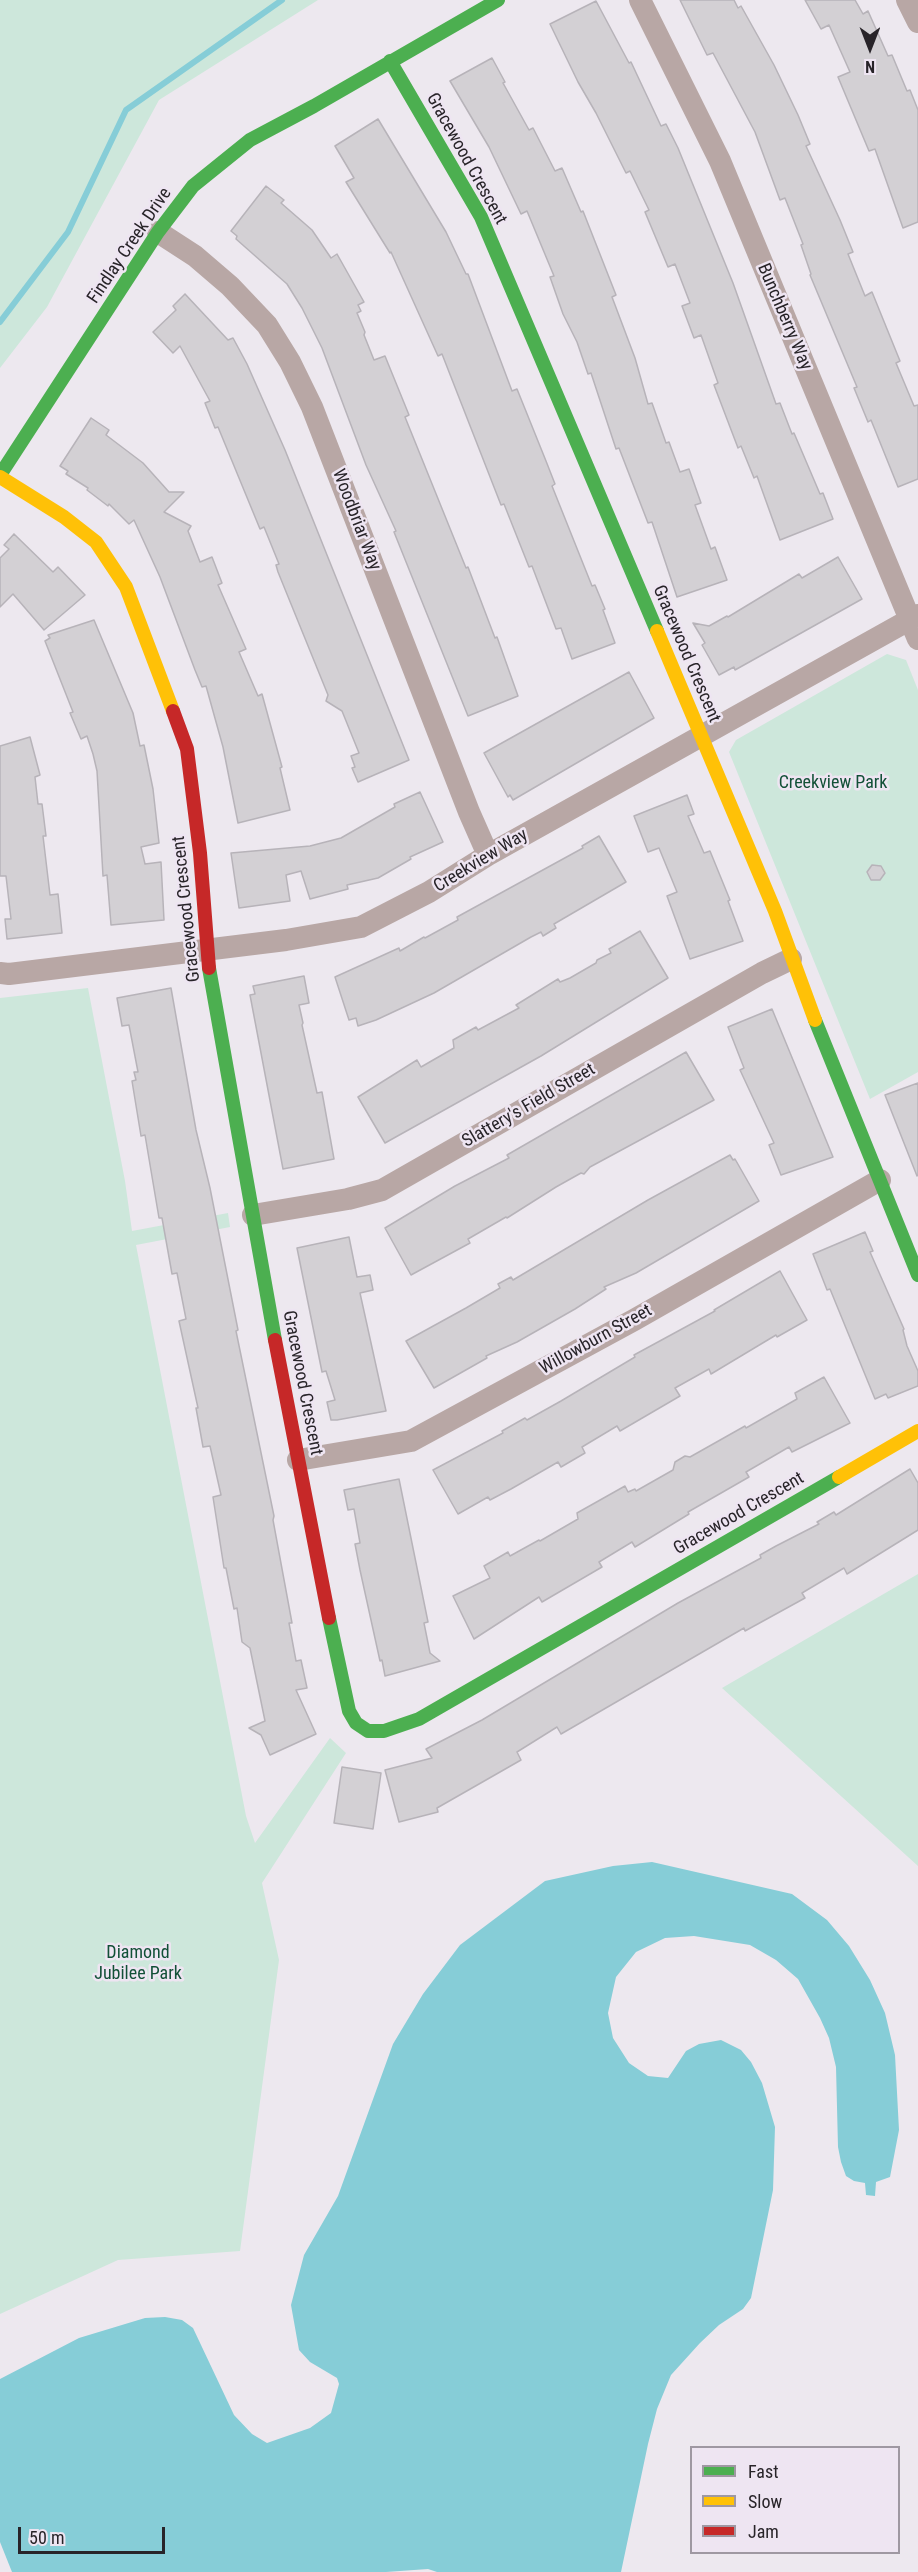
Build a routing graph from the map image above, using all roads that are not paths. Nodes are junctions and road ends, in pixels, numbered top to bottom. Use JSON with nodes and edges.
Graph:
{"nodes":[{"id":1,"x":498,"y":0,"type":"edge"},
{"id":2,"x":640,"y":0,"type":"edge"},
{"id":3,"x":907,"y":0,"type":"edge"},
{"id":4,"x":918,"y":22,"type":"edge"},
{"id":5,"x":390,"y":61,"type":"junction"},
{"id":6,"x":158,"y":232,"type":"junction"},
{"id":7,"x":0,"y":476,"type":"edge"},
{"id":8,"x":914,"y":616,"type":"edge"},
{"id":9,"x":918,"y":639,"type":"edge"},
{"id":10,"x":700,"y":734,"type":"junction"},
{"id":11,"x":488,"y":855,"type":"junction"},
{"id":12,"x":206,"y":950,"type":"junction"},
{"id":13,"x":791,"y":959,"type":"junction"},
{"id":14,"x":0,"y":973,"type":"edge"},
{"id":15,"x":880,"y":1180,"type":"junction"},
{"id":16,"x":253,"y":1215,"type":"junction"},
{"id":17,"x":918,"y":1275,"type":"edge"},
{"id":18,"x":918,"y":1431,"type":"edge"},
{"id":19,"x":298,"y":1460,"type":"junction"}],
"edges":[{"from":1,"to":5,"type":"street","name":"Findlay Creek Drive"},
{"from":2,"to":8,"type":"street","name":"Bunchberry Way"},
{"from":3,"to":4,"type":"street"},
{"from":5,"to":6,"type":"street","name":"Findlay Creek Drive"},
{"from":5,"to":10,"type":"street","name":"Gracewood Crescent"},
{"from":6,"to":7,"type":"street","name":"Findlay Creek Drive"},
{"from":6,"to":11,"type":"street","name":"Woodbriar Way"},
{"from":7,"to":12,"type":"street","name":"Gracewood Crescent"},
{"from":8,"to":9,"type":"street","name":"Bunchberry Way"},
{"from":8,"to":10,"type":"street","name":"Creekview Way"},
{"from":10,"to":11,"type":"street","name":"Creekview Way"},
{"from":10,"to":13,"type":"street","name":"Gracewood Crescent"},
{"from":11,"to":12,"type":"street","name":"Creekview Way"},
{"from":12,"to":14,"type":"street","name":"Creekview Way"},
{"from":12,"to":16,"type":"street","name":"Gracewood Crescent"},
{"from":13,"to":15,"type":"street","name":"Gracewood Crescent"},
{"from":13,"to":16,"type":"street","name":"Slattery's Field Street"},
{"from":15,"to":17,"type":"street","name":"Gracewood Crescent"},
{"from":15,"to":19,"type":"street","name":"Willowburn Street"},
{"from":16,"to":19,"type":"street","name":"Gracewood Crescent"},
{"from":18,"to":19,"type":"street","name":"Gracewood Crescent"}]}
